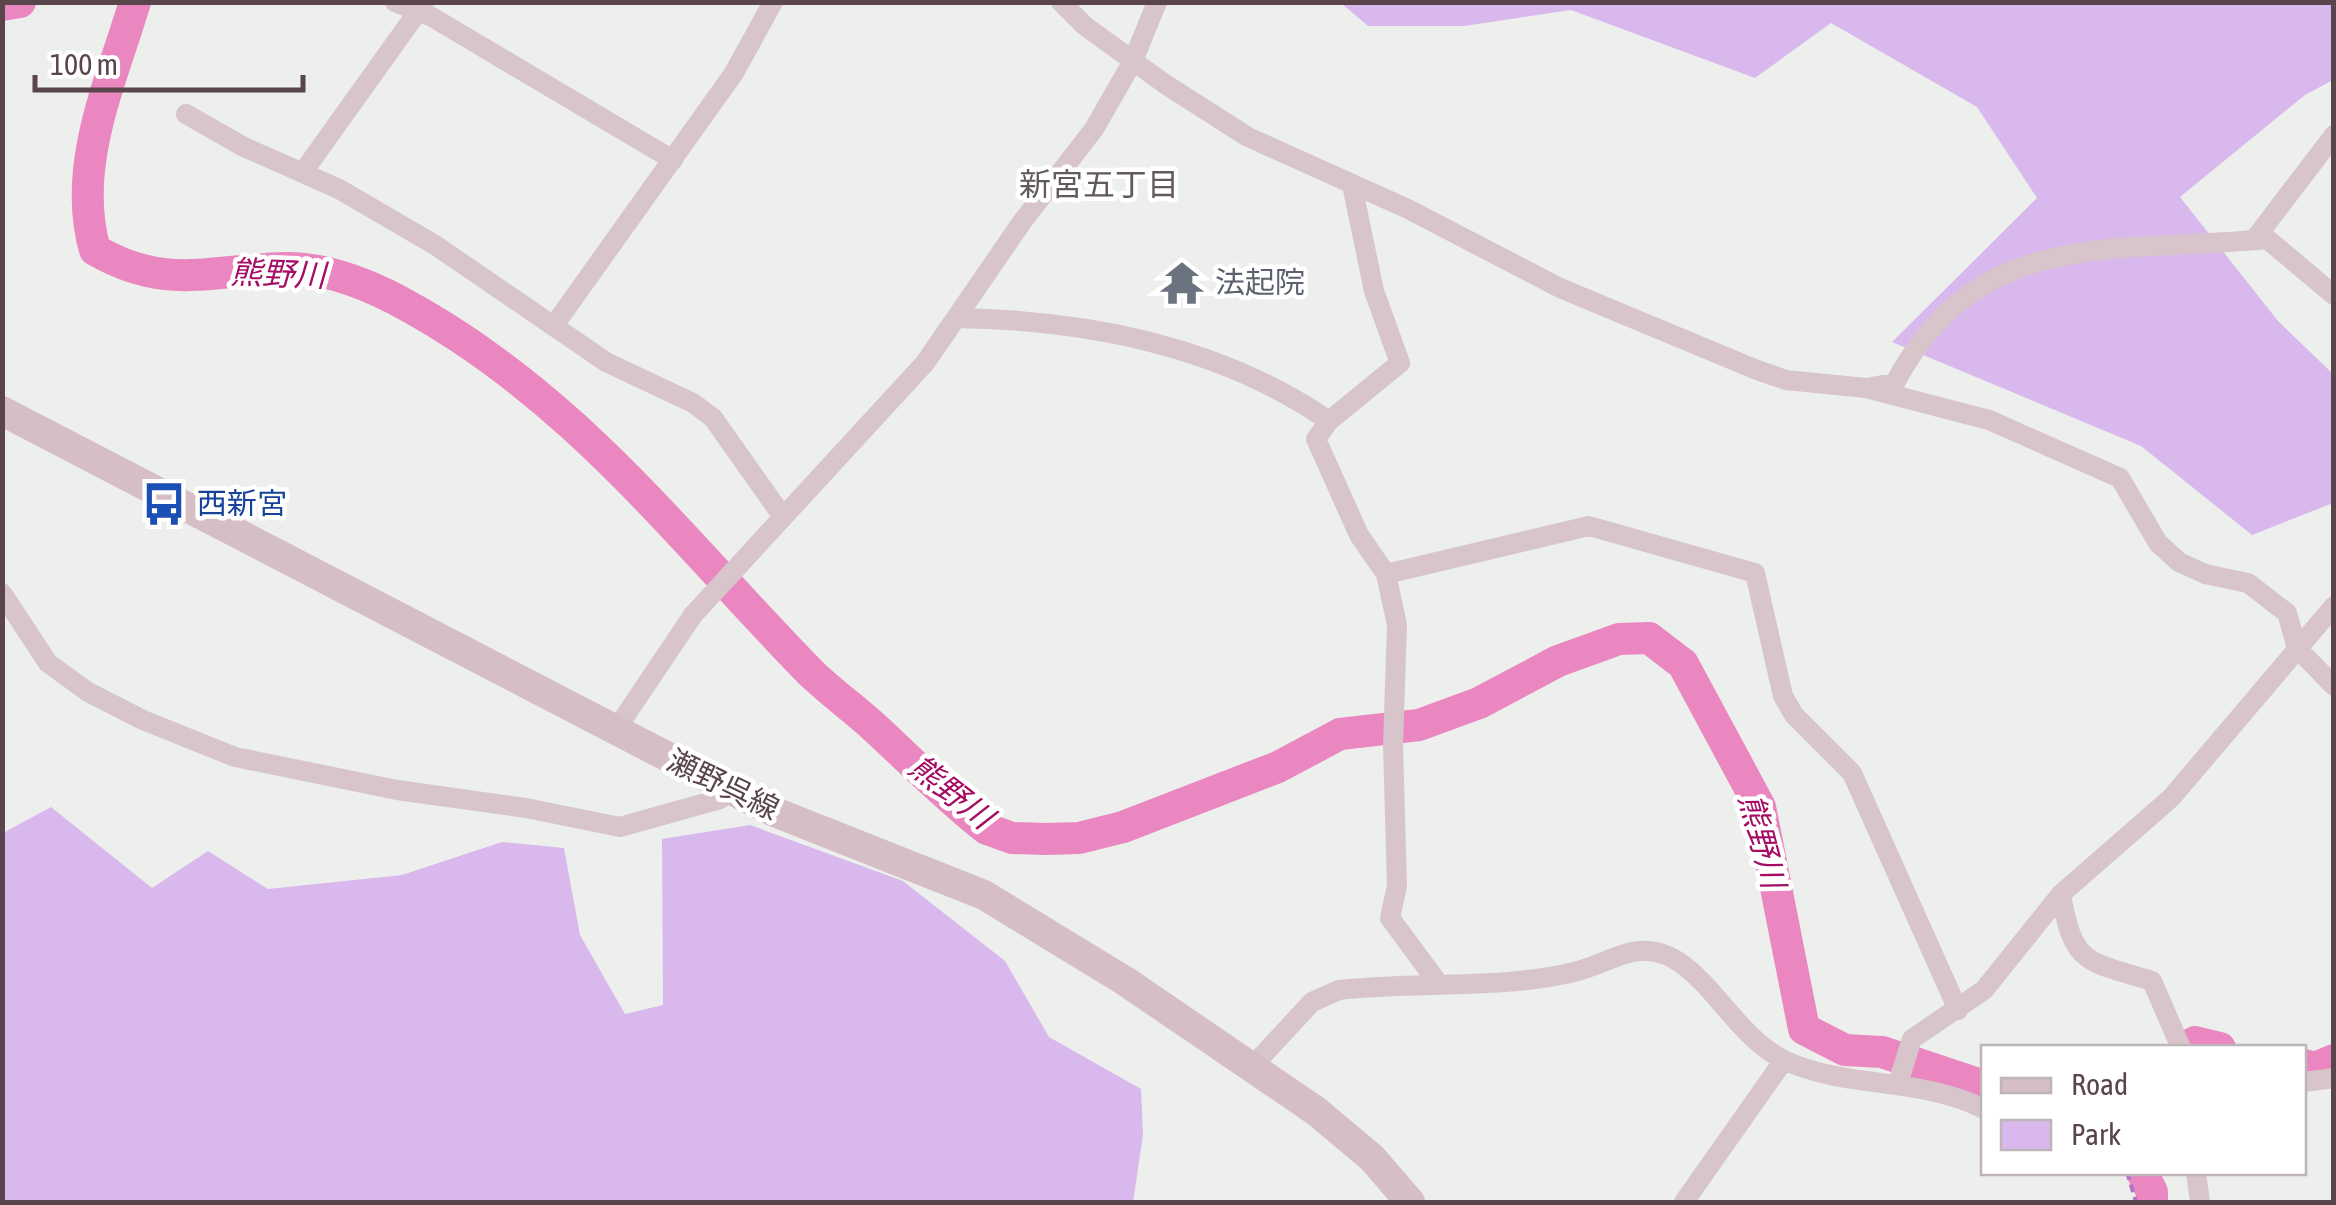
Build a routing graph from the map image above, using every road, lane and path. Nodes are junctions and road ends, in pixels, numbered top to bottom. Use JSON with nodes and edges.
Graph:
{"nodes":[{"id":1,"x":395,"y":2,"type":"edge"},
{"id":2,"x":773,"y":2,"type":"edge"},
{"id":3,"x":1062,"y":2,"type":"edge"},
{"id":4,"x":1157,"y":2,"type":"edge"},
{"id":5,"x":420,"y":7,"type":"edge"},
{"id":6,"x":1133,"y":60,"type":"junction"},
{"id":7,"x":186,"y":114,"type":"dead end"},
{"id":8,"x":2334,"y":136,"type":"edge"},
{"id":9,"x":673,"y":160,"type":"junction"},
{"id":10,"x":303,"y":172,"type":"junction"},
{"id":11,"x":1352,"y":185,"type":"junction"},
{"id":12,"x":2254,"y":240,"type":"junction"},
{"id":13,"x":2334,"y":295,"type":"edge"},
{"id":14,"x":956,"y":318,"type":"junction"},
{"id":15,"x":555,"y":324,"type":"junction"},
{"id":16,"x":1866,"y":388,"type":"junction"},
{"id":17,"x":2,"y":411,"type":"edge"},
{"id":18,"x":1330,"y":421,"type":"junction"},
{"id":19,"x":783,"y":517,"type":"junction"},
{"id":20,"x":1386,"y":574,"type":"junction"},
{"id":21,"x":2,"y":593,"type":"edge"},
{"id":22,"x":2334,"y":606,"type":"edge"},
{"id":23,"x":2297,"y":648,"type":"junction"},
{"id":24,"x":2334,"y":686,"type":"edge"},
{"id":25,"x":615,"y":731,"type":"junction"},
{"id":26,"x":730,"y":790,"type":"junction"},
{"id":27,"x":2062,"y":894,"type":"junction"},
{"id":28,"x":1438,"y":984,"type":"junction"},
{"id":29,"x":1958,"y":1010,"type":"junction"},
{"id":30,"x":2180,"y":1045,"type":"edge"},
{"id":31,"x":1784,"y":1060,"type":"junction"},
{"id":32,"x":1250,"y":1068,"type":"junction"},
{"id":33,"x":1900,"y":1077,"type":"junction"},
{"id":34,"x":2334,"y":1078,"type":"edge"},
{"id":35,"x":2306,"y":1082,"type":"edge"},
{"id":36,"x":1981,"y":1108,"type":"edge"},
{"id":37,"x":2128,"y":1175,"type":"edge"},
{"id":38,"x":2196,"y":1175,"type":"edge"},
{"id":39,"x":1410,"y":1202,"type":"edge"},
{"id":40,"x":1684,"y":1202,"type":"edge"},
{"id":41,"x":2136,"y":1202,"type":"edge"},
{"id":42,"x":2200,"y":1202,"type":"edge"}],
"edges":[{"from":1,"to":5,"type":"street"},
{"from":2,"to":9,"type":"street"},
{"from":3,"to":6,"type":"street"},
{"from":4,"to":6,"type":"street"},
{"from":5,"to":9,"type":"street"},
{"from":5,"to":10,"type":"street"},
{"from":6,"to":11,"type":"street"},
{"from":6,"to":14,"type":"street"},
{"from":7,"to":10,"type":"street"},
{"from":8,"to":12,"type":"street"},
{"from":9,"to":15,"type":"street"},
{"from":10,"to":15,"type":"street"},
{"from":11,"to":16,"type":"street"},
{"from":11,"to":18,"type":"street"},
{"from":12,"to":13,"type":"street"},
{"from":12,"to":16,"type":"street"},
{"from":14,"to":18,"type":"street"},
{"from":14,"to":19,"type":"street"},
{"from":15,"to":19,"type":"street"},
{"from":16,"to":23,"type":"street"},
{"from":17,"to":25,"type":"main road","name":"瀬野呉線"},
{"from":18,"to":20,"type":"street"},
{"from":19,"to":25,"type":"street"},
{"from":20,"to":28,"type":"street"},
{"from":20,"to":29,"type":"street"},
{"from":21,"to":26,"type":"street"},
{"from":22,"to":23,"type":"street"},
{"from":23,"to":24,"type":"street"},
{"from":23,"to":27,"type":"street"},
{"from":25,"to":26,"type":"main road","name":"瀬野呉線"},
{"from":26,"to":32,"type":"main road","name":"瀬野呉線"},
{"from":27,"to":29,"type":"street"},
{"from":27,"to":30,"type":"street"},
{"from":28,"to":31,"type":"street"},
{"from":28,"to":32,"type":"street"},
{"from":29,"to":33,"type":"street"},
{"from":31,"to":33,"type":"street"},
{"from":31,"to":40,"type":"street"},
{"from":32,"to":39,"type":"main road","name":"瀬野呉線"},
{"from":33,"to":36,"type":"street"},
{"from":34,"to":35,"type":"street"},
{"from":37,"to":41,"type":"path"},
{"from":38,"to":42,"type":"street"}]}
